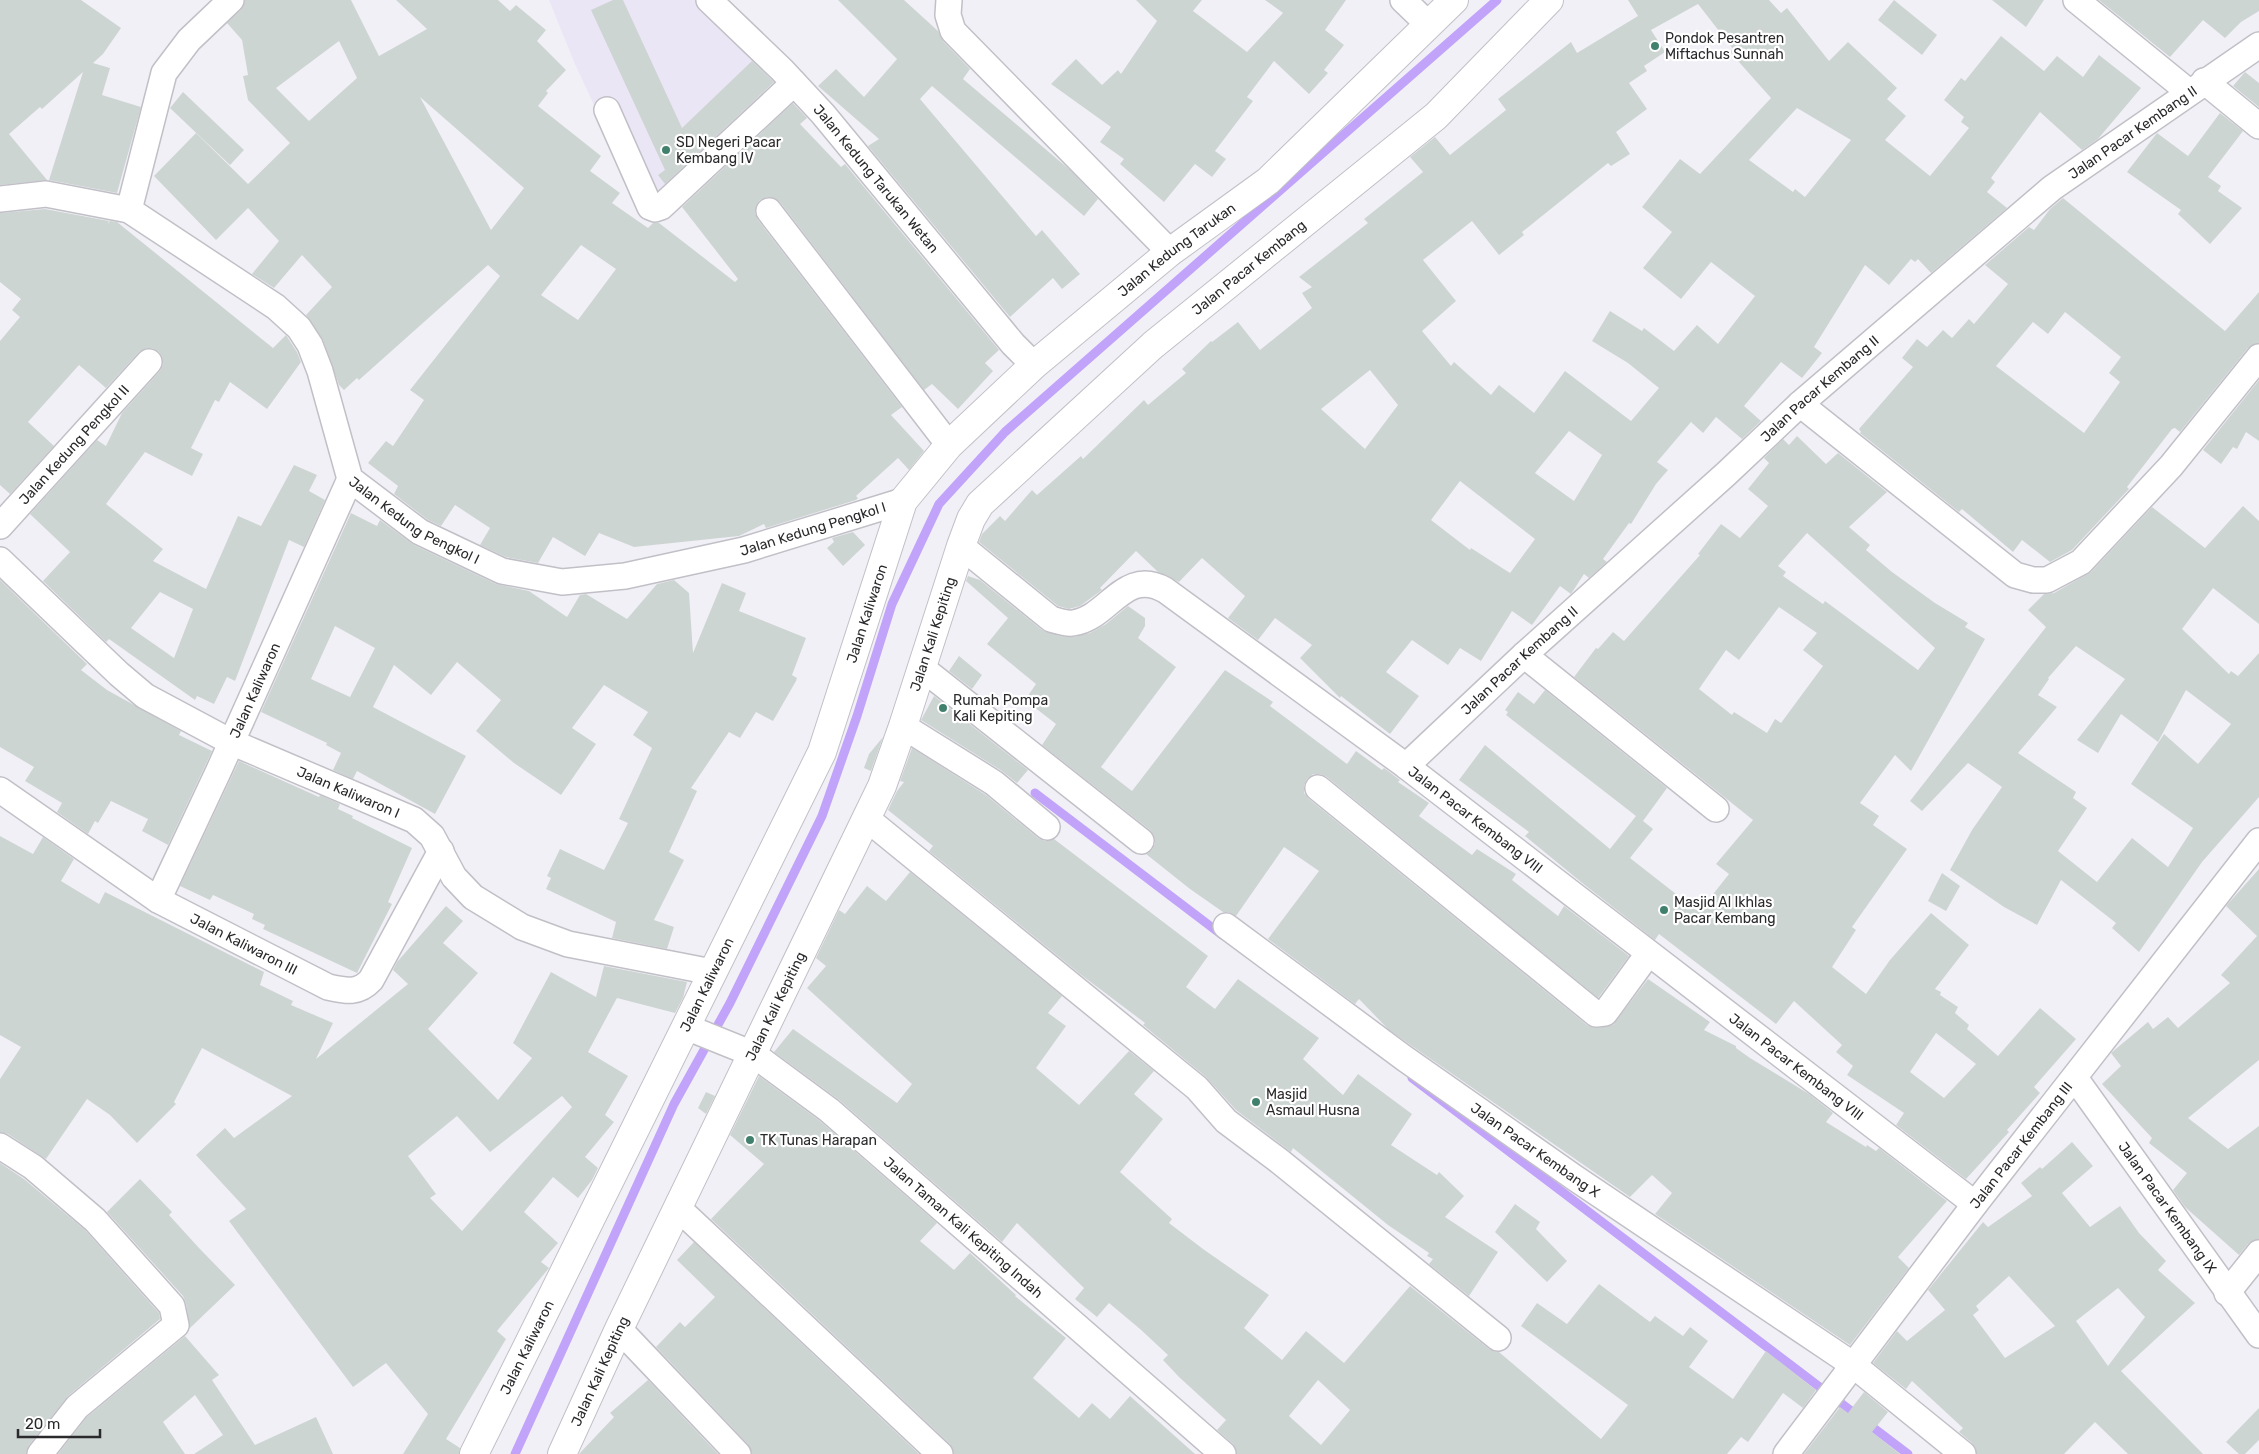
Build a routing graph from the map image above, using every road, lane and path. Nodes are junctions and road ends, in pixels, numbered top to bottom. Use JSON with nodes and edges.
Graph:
{"nodes":[{"id":1,"x":231,"y":0,"type":"edge"},
{"id":2,"x":709,"y":0,"type":"edge"},
{"id":3,"x":949,"y":0,"type":"edge"},
{"id":4,"x":1403,"y":0,"type":"edge"},
{"id":5,"x":1454,"y":0,"type":"edge"},
{"id":6,"x":1549,"y":0,"type":"edge"},
{"id":7,"x":2076,"y":0,"type":"edge"},
{"id":8,"x":1428,"y":24,"type":"junction"},
{"id":9,"x":2259,"y":45,"type":"edge"},
{"id":10,"x":794,"y":83,"type":"junction"},
{"id":11,"x":2197,"y":87,"type":"junction"},
{"id":12,"x":607,"y":110,"type":"dead end"},
{"id":13,"x":2259,"y":126,"type":"edge"},
{"id":14,"x":0,"y":199,"type":"edge"},
{"id":15,"x":129,"y":210,"type":"junction"},
{"id":16,"x":769,"y":211,"type":"dead end"},
{"id":17,"x":1170,"y":252,"type":"junction"},
{"id":18,"x":2259,"y":357,"type":"edge"},
{"id":19,"x":149,"y":362,"type":"dead end"},
{"id":20,"x":1034,"y":366,"type":"junction"},
{"id":21,"x":1800,"y":404,"type":"junction"},
{"id":22,"x":949,"y":445,"type":"junction"},
{"id":23,"x":350,"y":479,"type":"junction"},
{"id":24,"x":902,"y":501,"type":"junction"},
{"id":25,"x":0,"y":526,"type":"edge"},
{"id":26,"x":961,"y":546,"type":"junction"},
{"id":27,"x":0,"y":560,"type":"edge"},
{"id":28,"x":1524,"y":655,"type":"junction"},
{"id":29,"x":922,"y":668,"type":"junction"},
{"id":30,"x":903,"y":726,"type":"junction"},
{"id":31,"x":231,"y":742,"type":"junction"},
{"id":32,"x":1406,"y":766,"type":"junction"},
{"id":33,"x":1318,"y":788,"type":"dead end"},
{"id":34,"x":0,"y":790,"type":"edge"},
{"id":35,"x":1716,"y":809,"type":"dead end"},
{"id":36,"x":866,"y":818,"type":"junction"},
{"id":37,"x":1047,"y":827,"type":"dead end"},
{"id":38,"x":1141,"y":841,"type":"dead end"},
{"id":39,"x":2259,"y":841,"type":"edge"},
{"id":40,"x":441,"y":851,"type":"junction"},
{"id":41,"x":158,"y":900,"type":"junction"},
{"id":42,"x":1226,"y":926,"type":"dead end"},
{"id":43,"x":1648,"y":954,"type":"junction"},
{"id":44,"x":712,"y":972,"type":"junction"},
{"id":45,"x":693,"y":1029,"type":"junction"},
{"id":46,"x":750,"y":1053,"type":"junction"},
{"id":47,"x":2075,"y":1078,"type":"junction"},
{"id":48,"x":0,"y":1146,"type":"edge"},
{"id":49,"x":1975,"y":1204,"type":"junction"},
{"id":50,"x":678,"y":1208,"type":"junction"},
{"id":51,"x":2259,"y":1253,"type":"edge"},
{"id":52,"x":2228,"y":1294,"type":"junction"},
{"id":53,"x":619,"y":1329,"type":"junction"},
{"id":54,"x":2259,"y":1335,"type":"edge"},
{"id":55,"x":1498,"y":1338,"type":"dead end"},
{"id":56,"x":1850,"y":1368,"type":"junction"},
{"id":57,"x":40,"y":1454,"type":"edge"},
{"id":58,"x":474,"y":1454,"type":"edge"},
{"id":59,"x":562,"y":1454,"type":"edge"},
{"id":60,"x":738,"y":1454,"type":"edge"},
{"id":61,"x":940,"y":1454,"type":"edge"},
{"id":62,"x":1223,"y":1454,"type":"edge"},
{"id":63,"x":1786,"y":1454,"type":"edge"},
{"id":64,"x":1963,"y":1454,"type":"edge"}],
"edges":[{"from":1,"to":15,"type":"street"},
{"from":2,"to":10,"type":"street","name":"Jalan Kedung Tarukan Wetan"},
{"from":3,"to":17,"type":"street"},
{"from":4,"to":8,"type":"street"},
{"from":5,"to":8,"type":"main road","name":"Jalan Kedung Tarukan"},
{"from":6,"to":26,"type":"main road","name":"Jalan Pacar Kembang"},
{"from":7,"to":11,"type":"street"},
{"from":8,"to":17,"type":"main road","name":"Jalan Kedung Tarukan"},
{"from":9,"to":11,"type":"street","name":"Jalan Pacar Kembang II"},
{"from":10,"to":12,"type":"street"},
{"from":10,"to":20,"type":"street","name":"Jalan Kedung Tarukan Wetan"},
{"from":11,"to":13,"type":"street"},
{"from":11,"to":21,"type":"street","name":"Jalan Pacar Kembang II"},
{"from":14,"to":15,"type":"street","name":"Jalan Kedung Pengkol I"},
{"from":15,"to":23,"type":"street","name":"Jalan Kedung Pengkol I"},
{"from":16,"to":22,"type":"street"},
{"from":17,"to":20,"type":"main road","name":"Jalan Kedung Tarukan"},
{"from":18,"to":21,"type":"street"},
{"from":19,"to":25,"type":"street","name":"Jalan Kedung Pengkol II"},
{"from":20,"to":22,"type":"main road","name":"Jalan Kedung Tarukan"},
{"from":21,"to":28,"type":"street","name":"Jalan Pacar Kembang II"},
{"from":22,"to":24,"type":"main road","name":"Jalan Kedung Tarukan"},
{"from":23,"to":24,"type":"street","name":"Jalan Kedung Pengkol I"},
{"from":23,"to":31,"type":"street","name":"Jalan Kaliwaron"},
{"from":24,"to":44,"type":"main road","name":"Jalan Kaliwaron"},
{"from":26,"to":29,"type":"main road","name":"Jalan Kali Kepiting"},
{"from":26,"to":32,"type":"street","name":"Jalan Pacar Kembang VIII"},
{"from":27,"to":31,"type":"street","name":"Jalan Kaliwaron I"},
{"from":28,"to":32,"type":"street","name":"Jalan Pacar Kembang II"},
{"from":28,"to":35,"type":"street"},
{"from":29,"to":30,"type":"main road","name":"Jalan Kali Kepiting"},
{"from":29,"to":38,"type":"street"},
{"from":30,"to":36,"type":"main road","name":"Jalan Kali Kepiting"},
{"from":30,"to":37,"type":"street"},
{"from":31,"to":40,"type":"street","name":"Jalan Kaliwaron I"},
{"from":31,"to":41,"type":"street","name":"Jalan Kaliwaron"},
{"from":32,"to":43,"type":"street","name":"Jalan Pacar Kembang VIII"},
{"from":33,"to":43,"type":"street"},
{"from":34,"to":41,"type":"street","name":"Jalan Kaliwaron III"},
{"from":36,"to":46,"type":"main road","name":"Jalan Kali Kepiting"},
{"from":36,"to":55,"type":"street"},
{"from":39,"to":47,"type":"street","name":"Jalan Pacar Kembang III"},
{"from":40,"to":41,"type":"street","name":"Jalan Kaliwaron III"},
{"from":40,"to":44,"type":"street","name":"Jalan Kaliwaron I"},
{"from":42,"to":56,"type":"street","name":"Jalan Pacar Kembang X"},
{"from":43,"to":49,"type":"street","name":"Jalan Pacar Kembang VIII"},
{"from":44,"to":45,"type":"main road","name":"Jalan Kaliwaron"},
{"from":45,"to":46,"type":"street","name":"Jalan Taman Kali Kepiting Indah"},
{"from":45,"to":58,"type":"main road","name":"Jalan Kaliwaron"},
{"from":46,"to":50,"type":"main road","name":"Jalan Kali Kepiting"},
{"from":46,"to":62,"type":"street","name":"Jalan Taman Kali Kepiting Indah"},
{"from":47,"to":49,"type":"street","name":"Jalan Pacar Kembang III"},
{"from":47,"to":52,"type":"street","name":"Jalan Pacar Kembang IX"},
{"from":48,"to":57,"type":"street"},
{"from":49,"to":56,"type":"street","name":"Jalan Pacar Kembang III"},
{"from":50,"to":53,"type":"main road","name":"Jalan Kali Kepiting"},
{"from":50,"to":61,"type":"street"},
{"from":51,"to":52,"type":"street"},
{"from":52,"to":54,"type":"street","name":"Jalan Pacar Kembang IX"},
{"from":53,"to":59,"type":"main road","name":"Jalan Kali Kepiting"},
{"from":53,"to":60,"type":"street"},
{"from":56,"to":63,"type":"street","name":"Jalan Pacar Kembang III"},
{"from":56,"to":64,"type":"street","name":"Jalan Pacar Kembang X"}]}
